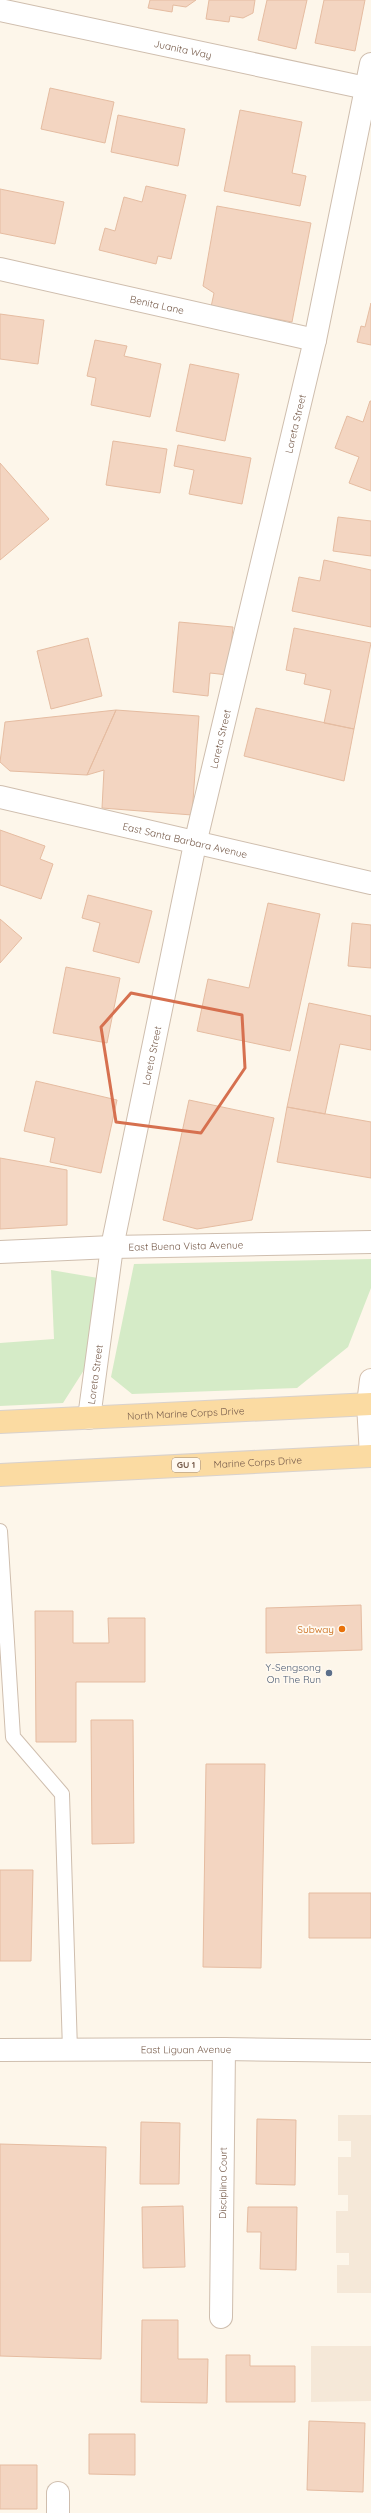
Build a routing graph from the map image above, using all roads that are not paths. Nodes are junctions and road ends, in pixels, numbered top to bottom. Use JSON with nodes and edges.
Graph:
{"nodes":[{"id":1,"x":0,"y":10,"type":"edge"},
{"id":2,"x":371,"y":64,"type":"edge"},
{"id":3,"x":366,"y":88,"type":"junction"},
{"id":4,"x":0,"y":269,"type":"edge"},
{"id":5,"x":315,"y":340,"type":"junction"},
{"id":6,"x":0,"y":797,"type":"edge"},
{"id":7,"x":196,"y":844,"type":"junction"},
{"id":8,"x":371,"y":883,"type":"edge"},
{"id":9,"x":371,"y":1242,"type":"edge"},
{"id":10,"x":112,"y":1246,"type":"junction"},
{"id":11,"x":0,"y":1252,"type":"edge"},
{"id":12,"x":371,"y":1380,"type":"edge"},
{"id":13,"x":370,"y":1404,"type":"edge"},
{"id":14,"x":89,"y":1418,"type":"junction"},
{"id":15,"x":0,"y":1422,"type":"edge"},
{"id":16,"x":371,"y":1456,"type":"edge"},
{"id":17,"x":371,"y":1464,"type":"edge"},
{"id":18,"x":0,"y":1474,"type":"edge"},
{"id":19,"x":0,"y":1531,"type":"edge"},
{"id":20,"x":2,"y":1608,"type":"edge"},
{"id":21,"x":224,"y":2049,"type":"junction"},
{"id":22,"x":0,"y":2050,"type":"edge"},
{"id":23,"x":70,"y":2050,"type":"junction"},
{"id":24,"x":371,"y":2051,"type":"edge"},
{"id":25,"x":221,"y":2317,"type":"dead end"}],
"edges":[{"from":1,"to":3,"type":"street","name":"Juanita Way"},
{"from":2,"to":3,"type":"street","name":"Loreta Street"},
{"from":3,"to":5,"type":"street","name":"Loreta Street"},
{"from":4,"to":5,"type":"street","name":"Benita Lane"},
{"from":5,"to":7,"type":"street","name":"Loreta Street"},
{"from":6,"to":7,"type":"street","name":"East Santa Barbara Avenue"},
{"from":7,"to":8,"type":"street","name":"East Santa Barbara Avenue"},
{"from":7,"to":10,"type":"street","name":"Loreta Street"},
{"from":9,"to":10,"type":"street","name":"East Buena Vista Avenue"},
{"from":10,"to":11,"type":"street","name":"East Buena Vista Avenue"},
{"from":10,"to":14,"type":"street","name":"Loreta Street"},
{"from":12,"to":13,"type":"street"},
{"from":13,"to":14,"type":"main road","name":"North Marine Corps Drive"},
{"from":13,"to":16,"type":"street"},
{"from":14,"to":15,"type":"main road","name":"North Marine Corps Drive"},
{"from":16,"to":17,"type":"lane"},
{"from":16,"to":18,"type":"main road","name":"Marine Corps Drive","number":"GU 1"},
{"from":19,"to":20,"type":"lane"},
{"from":20,"to":23,"type":"lane"},
{"from":21,"to":23,"type":"street","name":"East Liguan Avenue"},
{"from":21,"to":24,"type":"street","name":"East Liguan Avenue"},
{"from":21,"to":25,"type":"street","name":"Disciplina Court"},
{"from":22,"to":23,"type":"street","name":"East Liguan Avenue"}]}
